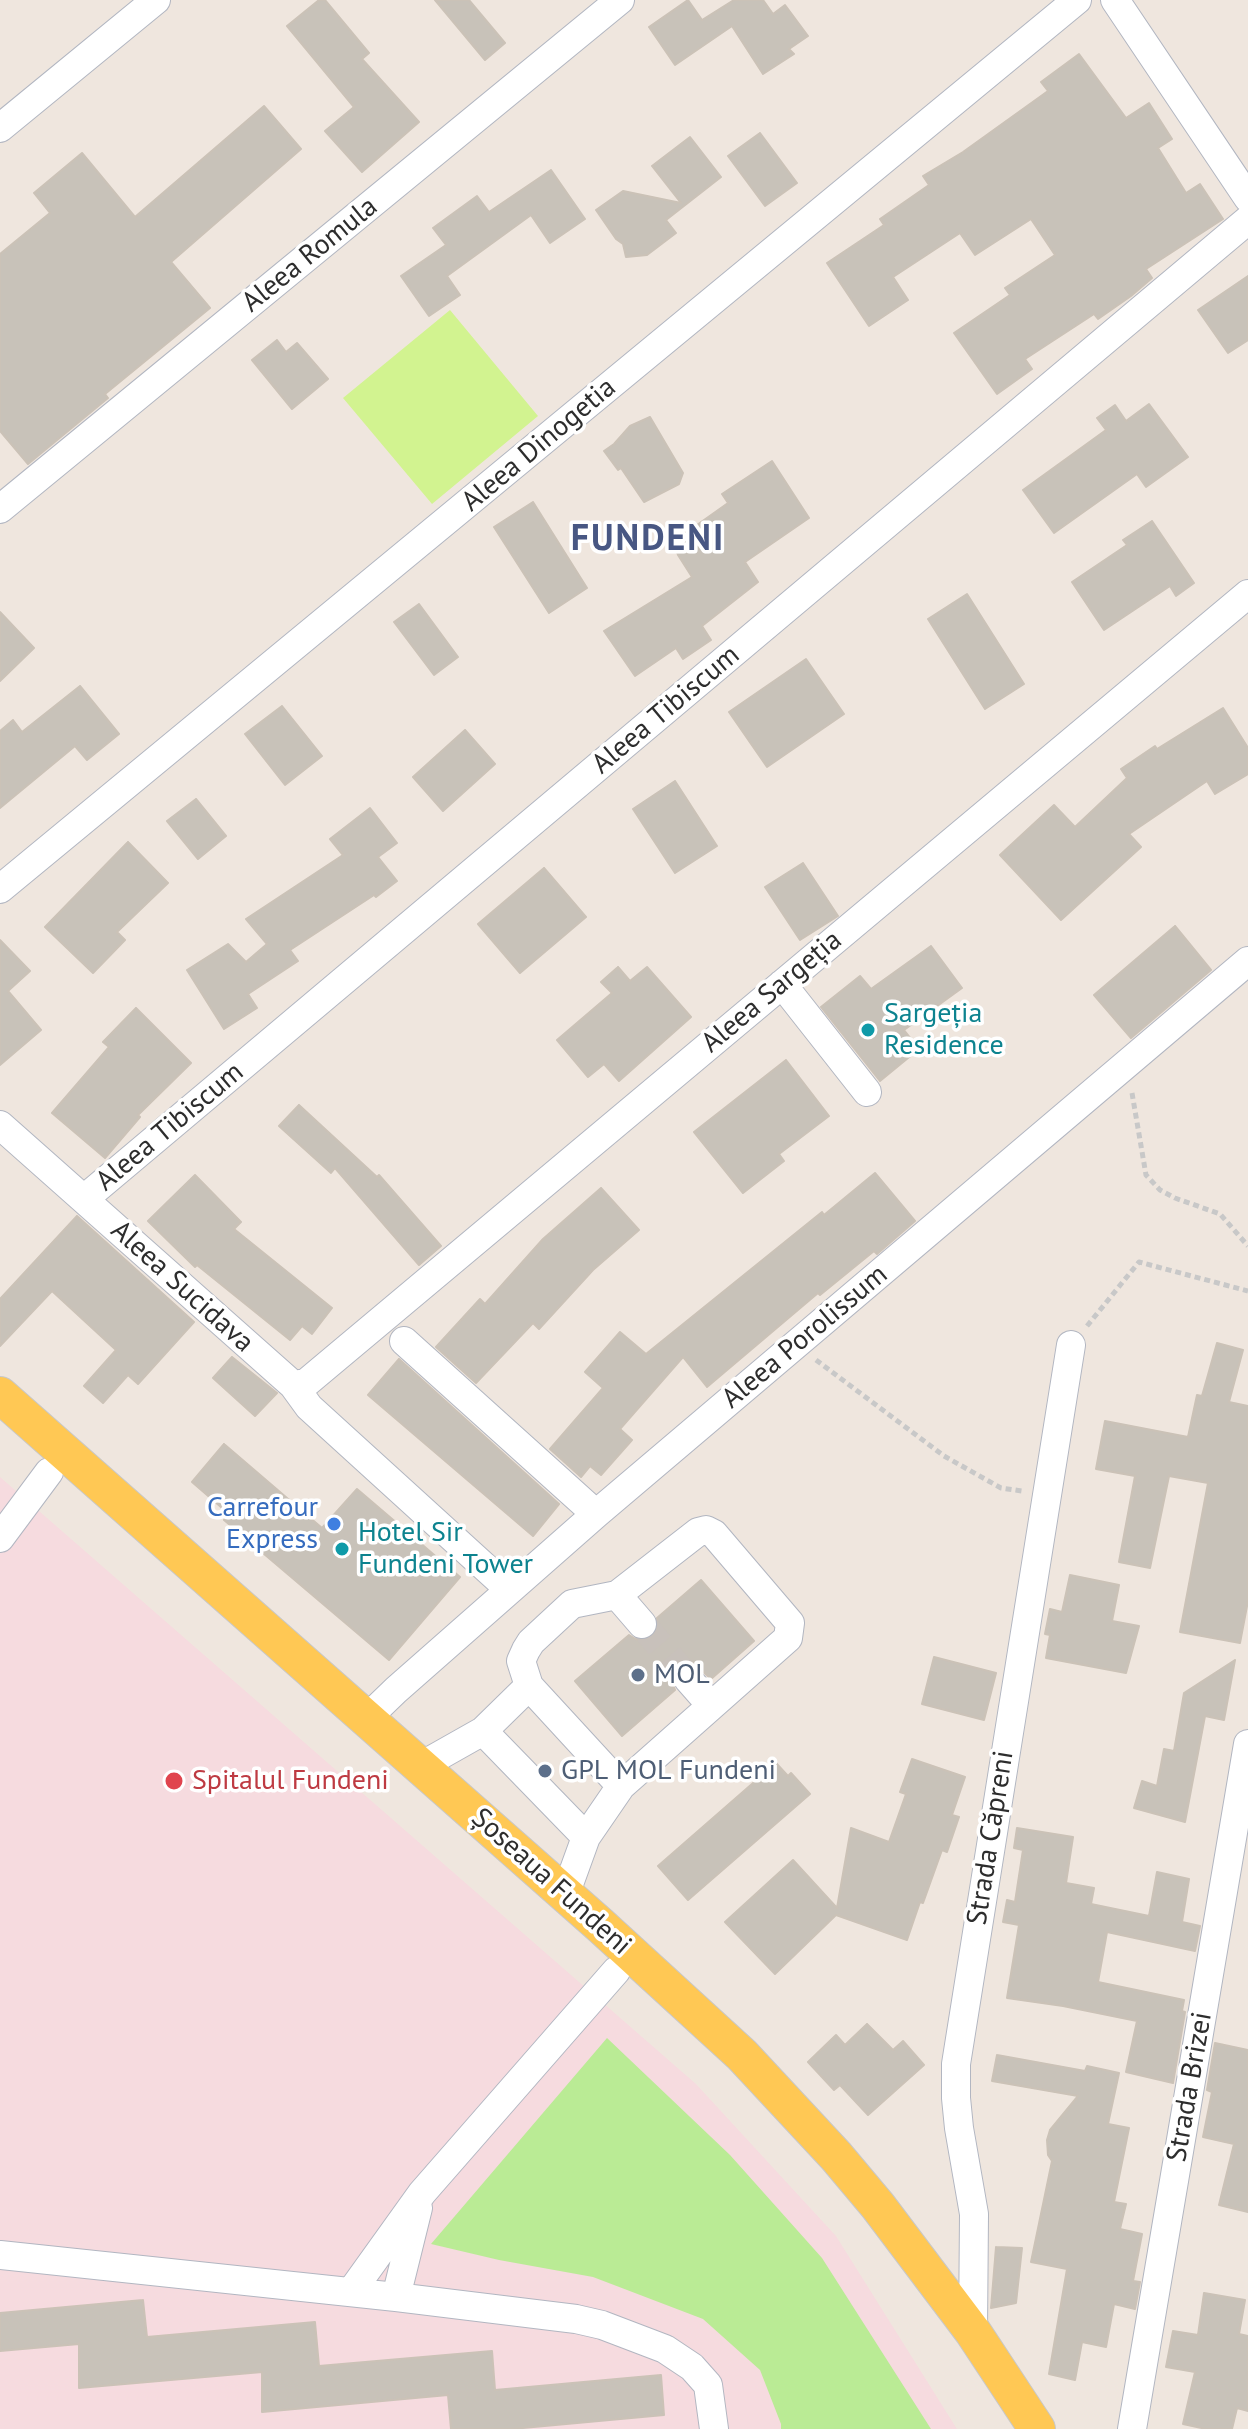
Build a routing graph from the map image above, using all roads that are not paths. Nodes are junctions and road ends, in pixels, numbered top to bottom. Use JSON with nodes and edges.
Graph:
{"nodes":[{"id":1,"x":156,"y":0,"type":"edge"},
{"id":2,"x":620,"y":0,"type":"edge"},
{"id":3,"x":1077,"y":0,"type":"edge"},
{"id":4,"x":1115,"y":0,"type":"edge"},
{"id":5,"x":0,"y":128,"type":"edge"},
{"id":6,"x":1248,"y":198,"type":"edge"},
{"id":7,"x":1248,"y":220,"type":"edge"},
{"id":8,"x":0,"y":509,"type":"edge"},
{"id":9,"x":1248,"y":594,"type":"edge"},
{"id":10,"x":0,"y":889,"type":"edge"},
{"id":11,"x":1248,"y":961,"type":"edge"},
{"id":12,"x":782,"y":984,"type":"junction"},
{"id":13,"x":867,"y":1092,"type":"dead end"},
{"id":14,"x":0,"y":1125,"type":"edge"},
{"id":15,"x":84,"y":1199,"type":"junction"},
{"id":16,"x":404,"y":1341,"type":"dead end"},
{"id":17,"x":1071,"y":1345,"type":"road end"},
{"id":18,"x":293,"y":1385,"type":"junction"},
{"id":19,"x":0,"y":1395,"type":"edge"},
{"id":20,"x":0,"y":1429,"type":"edge"},
{"id":21,"x":49,"y":1472,"type":"junction"},
{"id":22,"x":596,"y":1514,"type":"junction"},
{"id":23,"x":0,"y":1538,"type":"edge"},
{"id":24,"x":509,"y":1589,"type":"junction"},
{"id":25,"x":617,"y":1595,"type":"junction"},
{"id":26,"x":642,"y":1624,"type":"tunnel mouth"},
{"id":27,"x":688,"y":1679,"type":"tunnel mouth"},
{"id":28,"x":529,"y":1686,"type":"junction"},
{"id":29,"x":710,"y":1704,"type":"junction"},
{"id":30,"x":367,"y":1718,"type":"junction"},
{"id":31,"x":483,"y":1731,"type":"junction"},
{"id":32,"x":1248,"y":1744,"type":"edge"},
{"id":33,"x":421,"y":1766,"type":"junction"},
{"id":34,"x":621,"y":1786,"type":"junction"},
{"id":35,"x":586,"y":1837,"type":"junction"},
{"id":36,"x":565,"y":1895,"type":"junction"},
{"id":37,"x":616,"y":1971,"type":"junction"},
{"id":38,"x":422,"y":2193,"type":"junction"},
{"id":39,"x":0,"y":2255,"type":"edge"},
{"id":40,"x":351,"y":2292,"type":"junction"},
{"id":41,"x":396,"y":2297,"type":"junction"},
{"id":42,"x":973,"y":2332,"type":"junction"},
{"id":43,"x":714,"y":2429,"type":"edge"},
{"id":44,"x":1010,"y":2429,"type":"edge"},
{"id":45,"x":1037,"y":2429,"type":"edge"},
{"id":46,"x":1132,"y":2429,"type":"edge"}],
"edges":[{"from":1,"to":5,"type":"street"},
{"from":2,"to":8,"type":"street","name":"Aleea Romula"},
{"from":3,"to":10,"type":"street","name":"Aleea Dinogetia"},
{"from":4,"to":6,"type":"street"},
{"from":7,"to":15,"type":"street","name":"Aleea Tibiscum"},
{"from":9,"to":12,"type":"street","name":"Aleea Sargeția"},
{"from":11,"to":22,"type":"street","name":"Aleea Porolissum"},
{"from":12,"to":13,"type":"street"},
{"from":12,"to":18,"type":"street","name":"Aleea Sargeția"},
{"from":14,"to":15,"type":"street","name":"Aleea Sucidava"},
{"from":15,"to":18,"type":"street","name":"Aleea Sucidava"},
{"from":16,"to":22,"type":"street"},
{"from":17,"to":42,"type":"street","name":"Strada Căpreni"},
{"from":18,"to":24,"type":"street","name":"Aleea Sucidava"},
{"from":19,"to":30,"type":"main road","name":"Șoseaua Fundeni"},
{"from":20,"to":21,"type":"main road","name":"Șoseaua Fundeni"},
{"from":21,"to":23,"type":"street"},
{"from":21,"to":37,"type":"main road","name":"Șoseaua Fundeni"},
{"from":22,"to":24,"type":"street","name":"Aleea Porolissum"},
{"from":24,"to":30,"type":"street","name":"Aleea Porolissum"},
{"from":25,"to":26,"type":"street"},
{"from":25,"to":28,"type":"street"},
{"from":25,"to":29,"type":"street"},
{"from":27,"to":29,"type":"street"},
{"from":28,"to":31,"type":"street"},
{"from":28,"to":34,"type":"street"},
{"from":29,"to":34,"type":"street"},
{"from":30,"to":33,"type":"main road","name":"Șoseaua Fundeni"},
{"from":31,"to":33,"type":"street"},
{"from":31,"to":35,"type":"street"},
{"from":32,"to":46,"type":"street","name":"Strada Brizei"},
{"from":33,"to":36,"type":"main road","name":"Șoseaua Fundeni"},
{"from":34,"to":35,"type":"street"},
{"from":35,"to":36,"type":"street"},
{"from":36,"to":42,"type":"main road","name":"Șoseaua Fundeni"},
{"from":37,"to":38,"type":"street"},
{"from":37,"to":44,"type":"main road","name":"Șoseaua Fundeni"},
{"from":38,"to":40,"type":"street"},
{"from":38,"to":41,"type":"street"},
{"from":39,"to":40,"type":"street"},
{"from":40,"to":41,"type":"street"},
{"from":41,"to":43,"type":"street"},
{"from":42,"to":45,"type":"main road","name":"Șoseaua Fundeni"}]}
